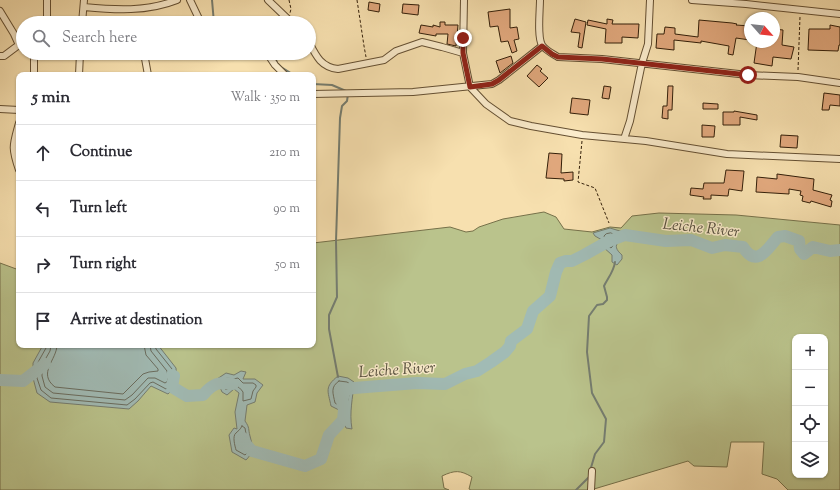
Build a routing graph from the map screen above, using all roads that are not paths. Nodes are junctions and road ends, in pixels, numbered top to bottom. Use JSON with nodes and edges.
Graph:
{"nodes":[{"id":1,"x":47,"y":0,"type":"edge"},
{"id":2,"x":177,"y":0,"type":"edge"},
{"id":3,"x":190,"y":0,"type":"edge"},
{"id":4,"x":268,"y":0,"type":"edge"},
{"id":5,"x":464,"y":0,"type":"edge"},
{"id":6,"x":540,"y":0,"type":"edge"},
{"id":7,"x":650,"y":0,"type":"edge"},
{"id":8,"x":692,"y":0,"type":"edge"},
{"id":9,"x":84,"y":3,"type":"edge"},
{"id":10,"x":0,"y":11,"type":"edge"},
{"id":11,"x":840,"y":14,"type":"edge"},
{"id":12,"x":47,"y":16,"type":"edge"},
{"id":13,"x":83,"y":16,"type":"edge"},
{"id":14,"x":198,"y":16,"type":"edge"},
{"id":15,"x":284,"y":16,"type":"edge"},
{"id":16,"x":16,"y":37,"type":"edge"},
{"id":17,"x":542,"y":46,"type":"junction"},
{"id":18,"x":16,"y":48,"type":"edge"},
{"id":19,"x":463,"y":53,"type":"junction"},
{"id":20,"x":316,"y":55,"type":"edge"},
{"id":21,"x":0,"y":56,"type":"edge"},
{"id":22,"x":34,"y":60,"type":"edge"},
{"id":23,"x":80,"y":60,"type":"edge"},
{"id":24,"x":145,"y":60,"type":"edge"},
{"id":25,"x":272,"y":60,"type":"edge"},
{"id":26,"x":642,"y":63,"type":"junction"},
{"id":27,"x":34,"y":72,"type":"edge"},
{"id":28,"x":79,"y":72,"type":"edge"},
{"id":29,"x":147,"y":72,"type":"edge"},
{"id":30,"x":282,"y":72,"type":"edge"},
{"id":31,"x":840,"y":83,"type":"edge"},
{"id":32,"x":470,"y":87,"type":"junction"},
{"id":33,"x":316,"y":94,"type":"edge"},
{"id":34,"x":0,"y":109,"type":"edge"},
{"id":35,"x":16,"y":110,"type":"edge"},
{"id":36,"x":16,"y":134,"type":"edge"},
{"id":37,"x":624,"y":139,"type":"junction"},
{"id":38,"x":840,"y":159,"type":"edge"},
{"id":39,"x":16,"y":160,"type":"edge"},
{"id":40,"x":592,"y":471,"type":"dead end"},
{"id":41,"x":591,"y":490,"type":"edge"}],
"edges":[{"from":1,"to":12,"type":"street"},
{"from":2,"to":9,"type":"street"},
{"from":3,"to":14,"type":"street"},
{"from":4,"to":15,"type":"street"},
{"from":5,"to":19,"type":"street"},
{"from":6,"to":17,"type":"street"},
{"from":7,"to":26,"type":"street"},
{"from":8,"to":11,"type":"street"},
{"from":9,"to":13,"type":"street"},
{"from":10,"to":16,"type":"street"},
{"from":17,"to":26,"type":"street"},
{"from":17,"to":32,"type":"street"},
{"from":18,"to":21,"type":"street"},
{"from":19,"to":20,"type":"street"},
{"from":19,"to":32,"type":"street"},
{"from":22,"to":27,"type":"street"},
{"from":23,"to":28,"type":"street"},
{"from":24,"to":29,"type":"street"},
{"from":25,"to":30,"type":"street"},
{"from":26,"to":31,"type":"street"},
{"from":26,"to":37,"type":"street"},
{"from":32,"to":33,"type":"street"},
{"from":32,"to":37,"type":"street"},
{"from":34,"to":35,"type":"street"},
{"from":36,"to":39,"type":"street"},
{"from":37,"to":38,"type":"street"},
{"from":40,"to":41,"type":"street"}]}
